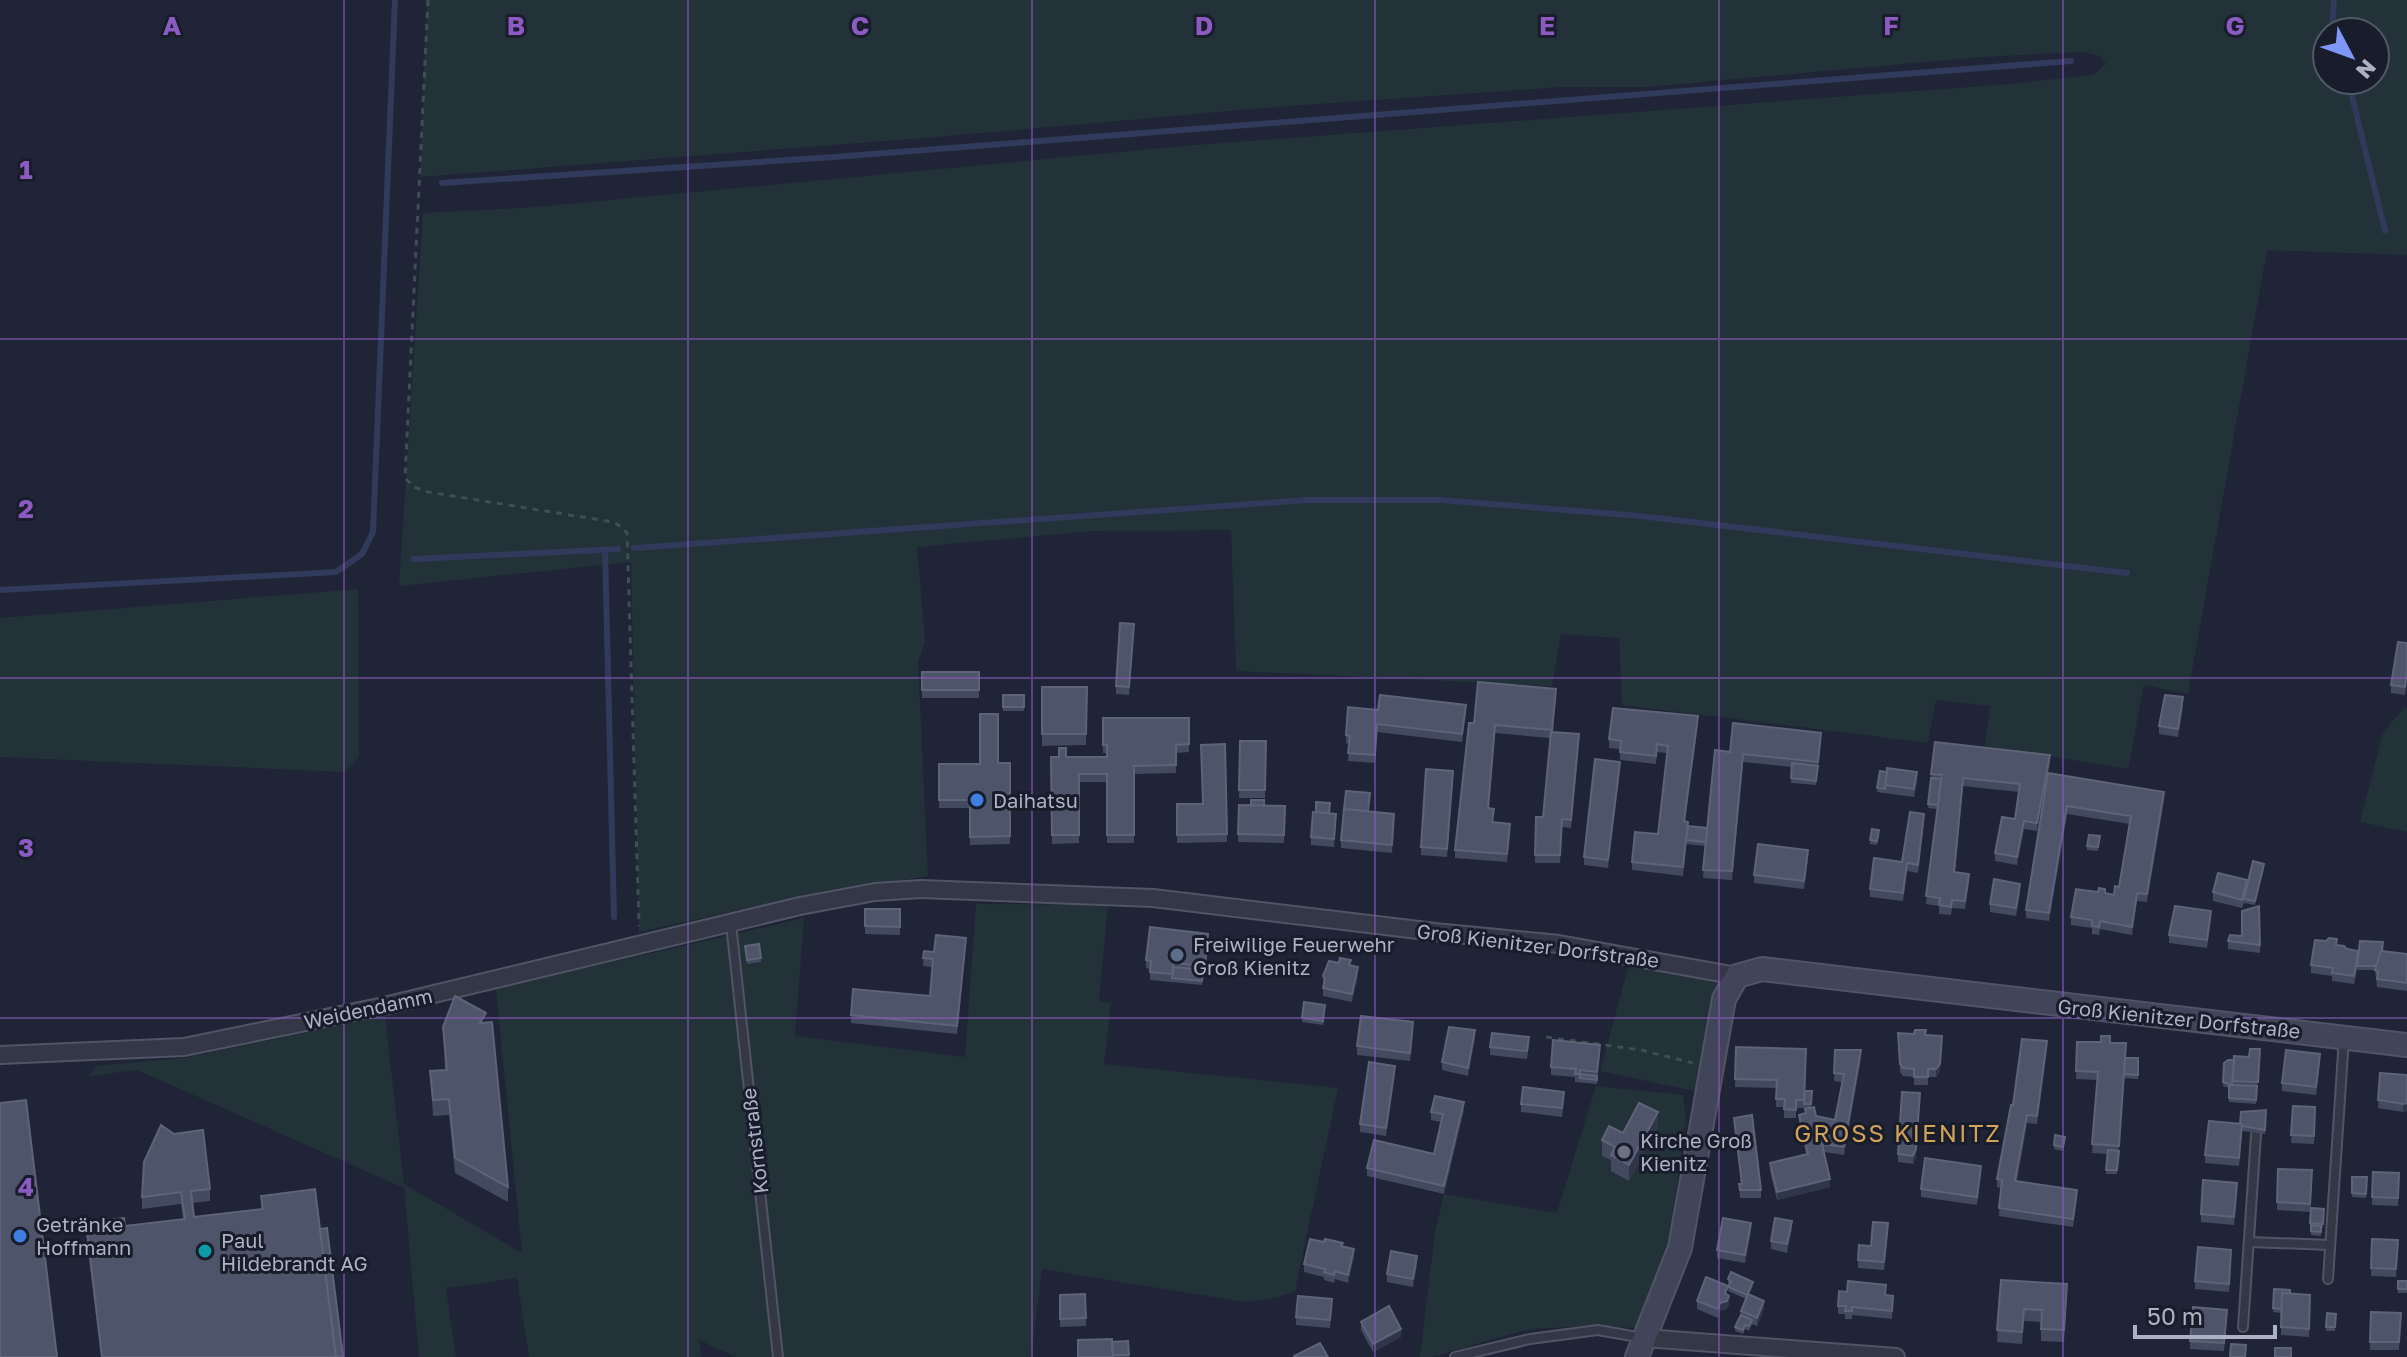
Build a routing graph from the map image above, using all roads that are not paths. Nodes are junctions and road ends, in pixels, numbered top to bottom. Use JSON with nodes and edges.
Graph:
{"nodes":[{"id":1,"x":731,"y":924,"type":"junction"},
{"id":2,"x":1737,"y":976,"type":"junction"},
{"id":3,"x":2344,"y":1037,"type":"junction"},
{"id":4,"x":2407,"y":1045,"type":"edge"},
{"id":5,"x":0,"y":1055,"type":"edge"},
{"id":6,"x":2256,"y":1135,"type":"edge"},
{"id":7,"x":2250,"y":1242,"type":"junction"},
{"id":8,"x":2330,"y":1245,"type":"junction"},
{"id":9,"x":2328,"y":1279,"type":"dead end"},
{"id":10,"x":2243,"y":1327,"type":"dead end"},
{"id":11,"x":1641,"y":1348,"type":"edge"},
{"id":12,"x":778,"y":1357,"type":"edge"},
{"id":13,"x":1455,"y":1357,"type":"edge"},
{"id":14,"x":1896,"y":1357,"type":"edge"}],
"edges":[{"from":1,"to":2,"type":"street","name":"Groß Kienitzer Dorfstraße"},
{"from":1,"to":5,"type":"street","name":"Weidendamm"},
{"from":1,"to":12,"type":"lane","name":"Kornstraße"},
{"from":2,"to":3,"type":"main road","name":"Groß Kienitzer Dorfstraße"},
{"from":2,"to":11,"type":"main road"},
{"from":3,"to":4,"type":"main road","name":"Groß Kienitzer Dorfstraße"},
{"from":3,"to":8,"type":"lane"},
{"from":6,"to":7,"type":"lane"},
{"from":7,"to":8,"type":"lane"},
{"from":7,"to":10,"type":"lane"},
{"from":8,"to":9,"type":"lane"},
{"from":11,"to":13,"type":"lane"},
{"from":11,"to":14,"type":"street"}]}
